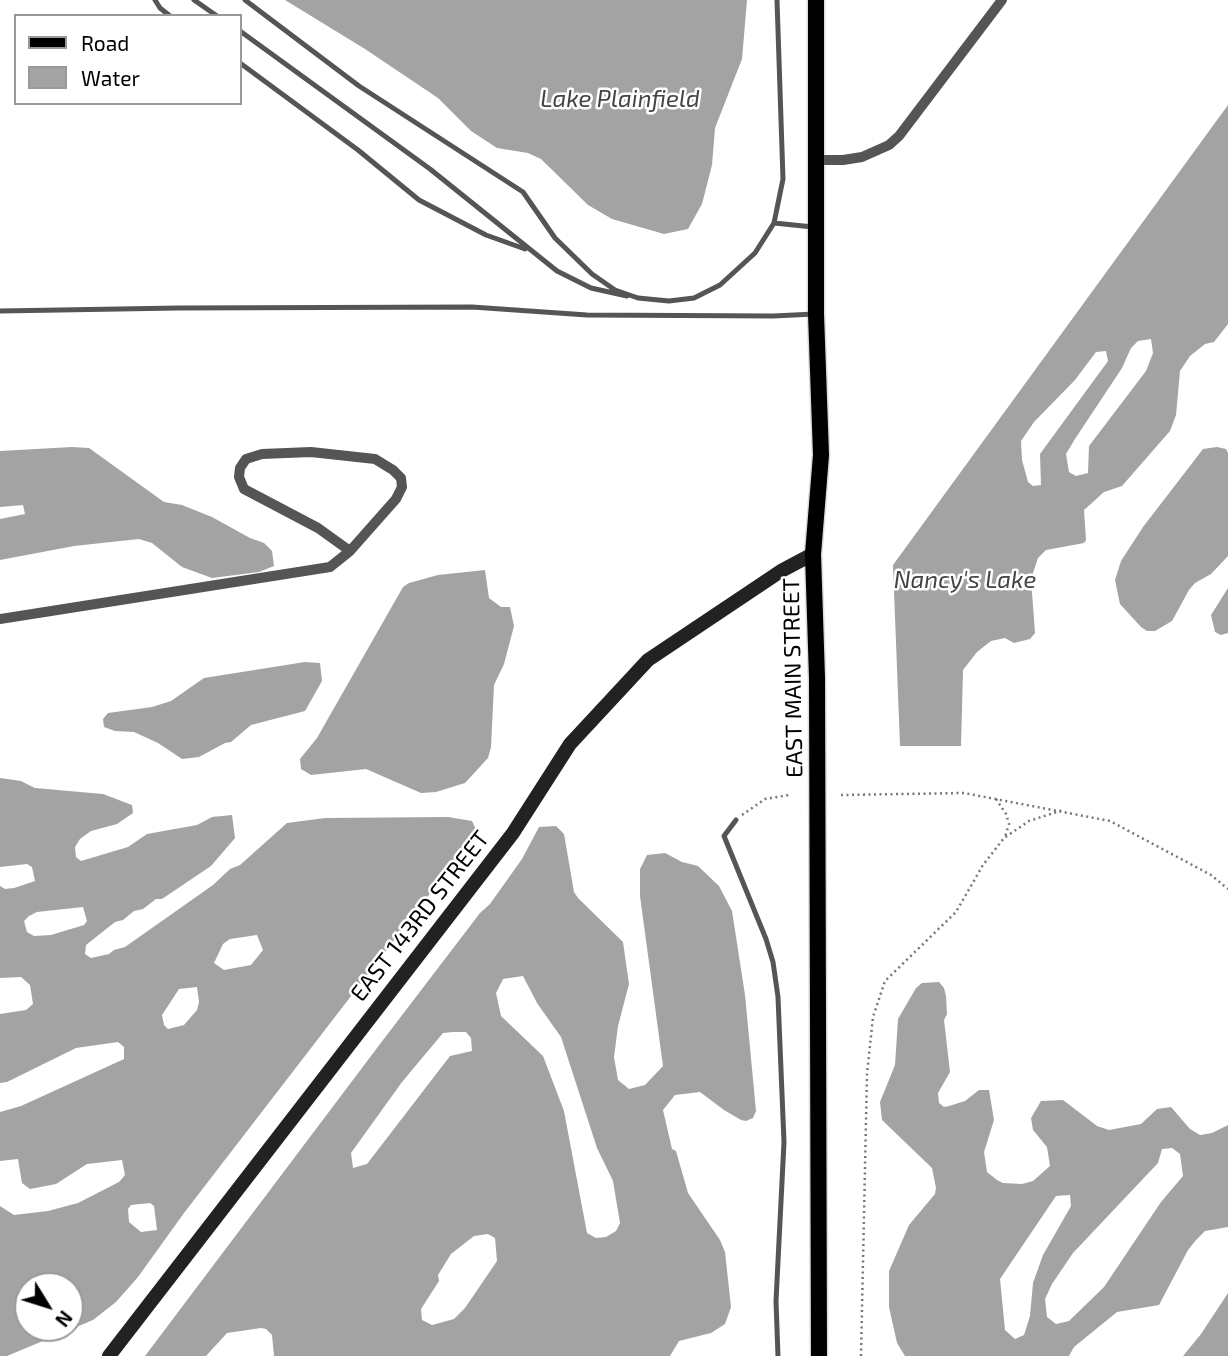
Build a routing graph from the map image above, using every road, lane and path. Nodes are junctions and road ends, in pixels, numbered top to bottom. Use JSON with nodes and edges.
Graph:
{"nodes":[{"id":1,"x":155,"y":0,"type":"edge"},
{"id":2,"x":194,"y":0,"type":"edge"},
{"id":3,"x":245,"y":0,"type":"edge"},
{"id":4,"x":777,"y":0,"type":"edge"},
{"id":5,"x":816,"y":0,"type":"edge"},
{"id":6,"x":1002,"y":0,"type":"edge"},
{"id":7,"x":168,"y":14,"type":"edge"},
{"id":8,"x":214,"y":14,"type":"edge"},
{"id":9,"x":242,"y":32,"type":"edge"},
{"id":10,"x":242,"y":64,"type":"edge"},
{"id":11,"x":816,"y":160,"type":"junction"},
{"id":12,"x":774,"y":223,"type":"junction"},
{"id":13,"x":816,"y":227,"type":"junction"},
{"id":14,"x":531,"y":252,"type":"junction"},
{"id":15,"x":638,"y":298,"type":"junction"},
{"id":16,"x":0,"y":311,"type":"edge"},
{"id":17,"x":816,"y":313,"type":"junction"},
{"id":18,"x":351,"y":551,"type":"junction"},
{"id":19,"x":813,"y":554,"type":"junction"},
{"id":20,"x":0,"y":619,"type":"edge"},
{"id":21,"x":789,"y":795,"type":"dead end"},
{"id":22,"x":841,"y":795,"type":"dead end"},
{"id":23,"x":996,"y":799,"type":"junction"},
{"id":24,"x":1063,"y":810,"type":"junction"},
{"id":25,"x":736,"y":820,"type":"joint"},
{"id":26,"x":1004,"y":838,"type":"junction"},
{"id":27,"x":1228,"y":889,"type":"edge"},
{"id":28,"x":109,"y":1356,"type":"edge"},
{"id":29,"x":778,"y":1356,"type":"edge"},
{"id":30,"x":819,"y":1356,"type":"edge"},
{"id":31,"x":861,"y":1356,"type":"edge"}],
"edges":[{"from":1,"to":7,"type":"lane"},
{"from":2,"to":8,"type":"lane"},
{"from":3,"to":15,"type":"lane"},
{"from":4,"to":12,"type":"lane"},
{"from":5,"to":11,"type":"main road","name":"EAST MAIN STREET"},
{"from":6,"to":11,"type":"street"},
{"from":9,"to":14,"type":"lane"},
{"from":10,"to":14,"type":"lane"},
{"from":11,"to":13,"type":"main road","name":"EAST MAIN STREET"},
{"from":12,"to":13,"type":"lane"},
{"from":12,"to":15,"type":"lane"},
{"from":13,"to":17,"type":"main road","name":"EAST MAIN STREET"},
{"from":14,"to":15,"type":"lane"},
{"from":16,"to":17,"type":"lane"},
{"from":17,"to":19,"type":"main road","name":"EAST MAIN STREET"},
{"from":18,"to":18,"type":"street"},
{"from":18,"to":20,"type":"street"},
{"from":19,"to":28,"type":"street","name":"EAST 143RD STREET"},
{"from":19,"to":30,"type":"main road","name":"EAST MAIN STREET"},
{"from":21,"to":25,"type":"path"},
{"from":22,"to":23,"type":"path"},
{"from":23,"to":24,"type":"path"},
{"from":23,"to":26,"type":"path"},
{"from":24,"to":26,"type":"path"},
{"from":24,"to":27,"type":"path"},
{"from":25,"to":29,"type":"lane"},
{"from":26,"to":31,"type":"path"}]}
